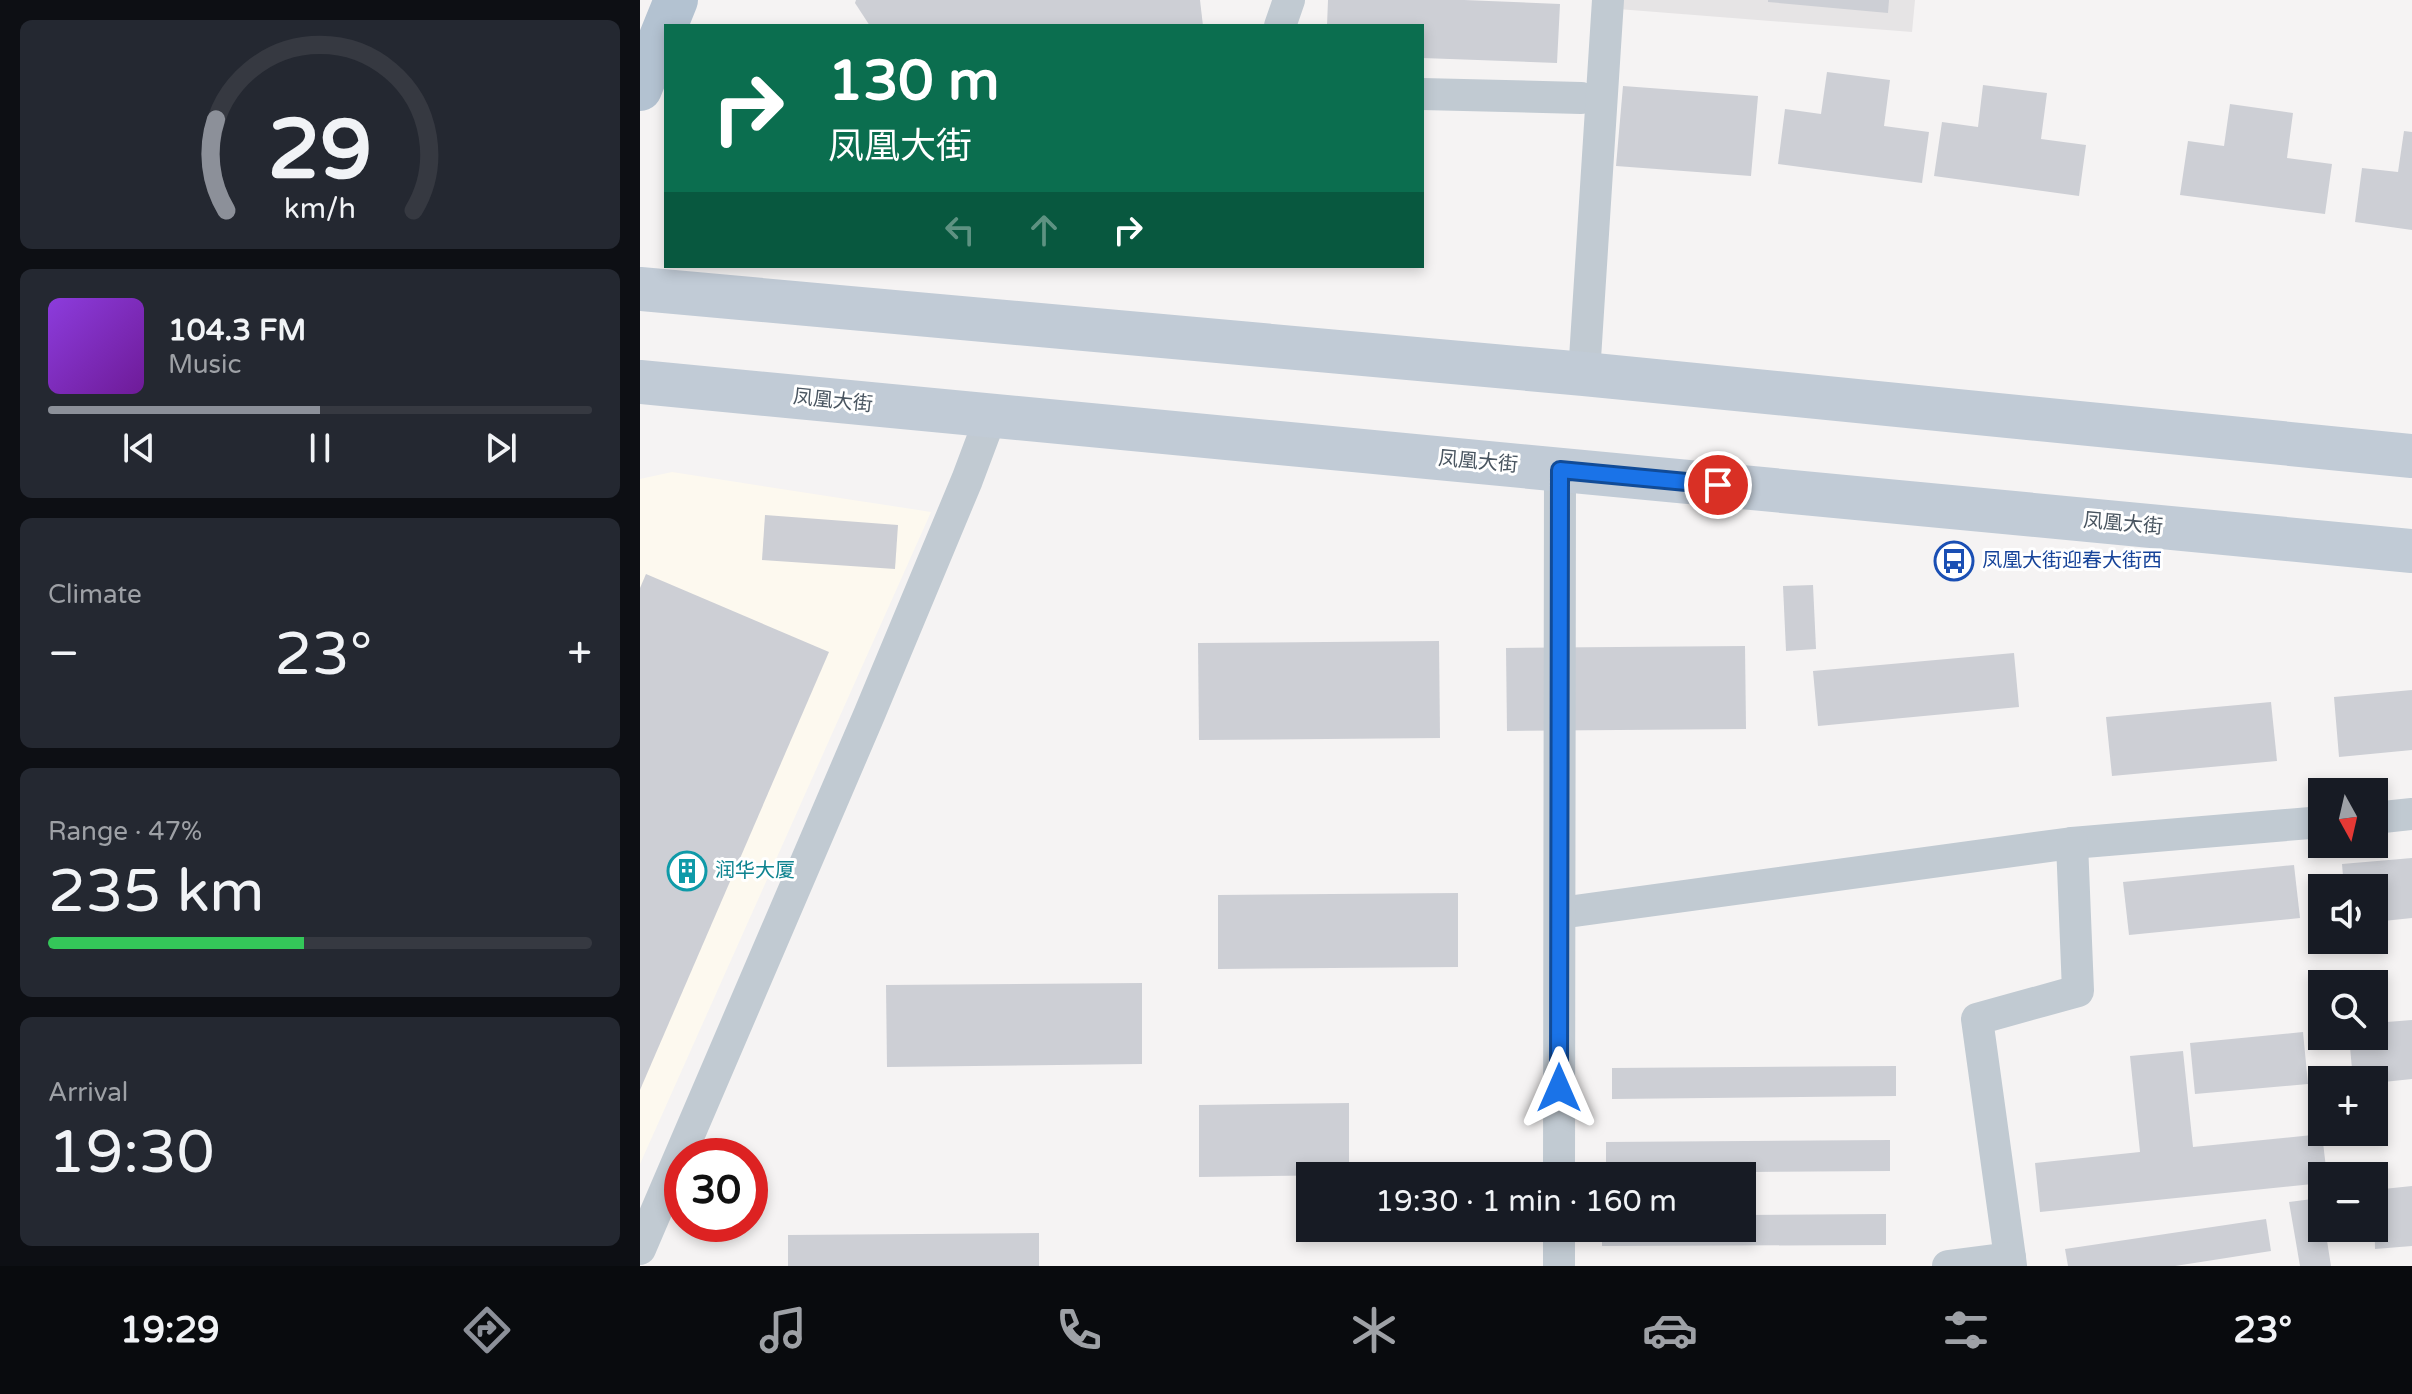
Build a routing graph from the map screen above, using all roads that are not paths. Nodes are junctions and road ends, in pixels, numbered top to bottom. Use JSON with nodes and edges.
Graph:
{"nodes":[{"id":1,"x":676,"y":0,"type":"edge"},
{"id":2,"x":1289,"y":0,"type":"edge"},
{"id":3,"x":1608,"y":0,"type":"edge"},
{"id":4,"x":668,"y":24,"type":"edge"},
{"id":5,"x":1281,"y":24,"type":"edge"},
{"id":6,"x":664,"y":38,"type":"edge"},
{"id":7,"x":650,"y":82,"type":"edge"},
{"id":8,"x":1424,"y":94,"type":"edge"},
{"id":9,"x":1581,"y":98,"type":"dead end"},
{"id":10,"x":640,"y":289,"type":"edge"},
{"id":11,"x":1584,"y":374,"type":"junction"},
{"id":12,"x":640,"y":382,"type":"edge"},
{"id":13,"x":991,"y":416,"type":"junction"},
{"id":14,"x":2412,"y":456,"type":"edge"},
{"id":15,"x":1560,"y":470,"type":"junction"},
{"id":16,"x":2412,"y":551,"type":"edge"},
{"id":17,"x":2412,"y":814,"type":"edge"},
{"id":18,"x":2388,"y":817,"type":"edge"},
{"id":19,"x":2308,"y":823,"type":"edge"},
{"id":20,"x":2072,"y":843,"type":"junction"},
{"id":21,"x":1560,"y":913,"type":"junction"},
{"id":22,"x":1559,"y":1162,"type":"edge"},
{"id":23,"x":1559,"y":1242,"type":"edge"},
{"id":24,"x":640,"y":1249,"type":"edge"},
{"id":25,"x":2011,"y":1262,"type":"edge"},
{"id":26,"x":1559,"y":1266,"type":"edge"},
{"id":27,"x":1948,"y":1266,"type":"edge"}],
"edges":[{"from":1,"to":4,"type":"main road"},
{"from":2,"to":5,"type":"street"},
{"from":3,"to":11,"type":"street"},
{"from":6,"to":7,"type":"main road"},
{"from":8,"to":9,"type":"street"},
{"from":10,"to":11,"type":"main road"},
{"from":11,"to":14,"type":"main road"},
{"from":12,"to":13,"type":"main road","name":"凤凰大街"},
{"from":13,"to":15,"type":"main road","name":"凤凰大街"},
{"from":13,"to":24,"type":"street"},
{"from":15,"to":16,"type":"main road","name":"凤凰大街"},
{"from":15,"to":21,"type":"street"},
{"from":17,"to":18,"type":"street"},
{"from":19,"to":20,"type":"street"},
{"from":20,"to":21,"type":"street"},
{"from":20,"to":25,"type":"street"},
{"from":21,"to":22,"type":"street"},
{"from":23,"to":26,"type":"street"},
{"from":25,"to":27,"type":"street"}]}
